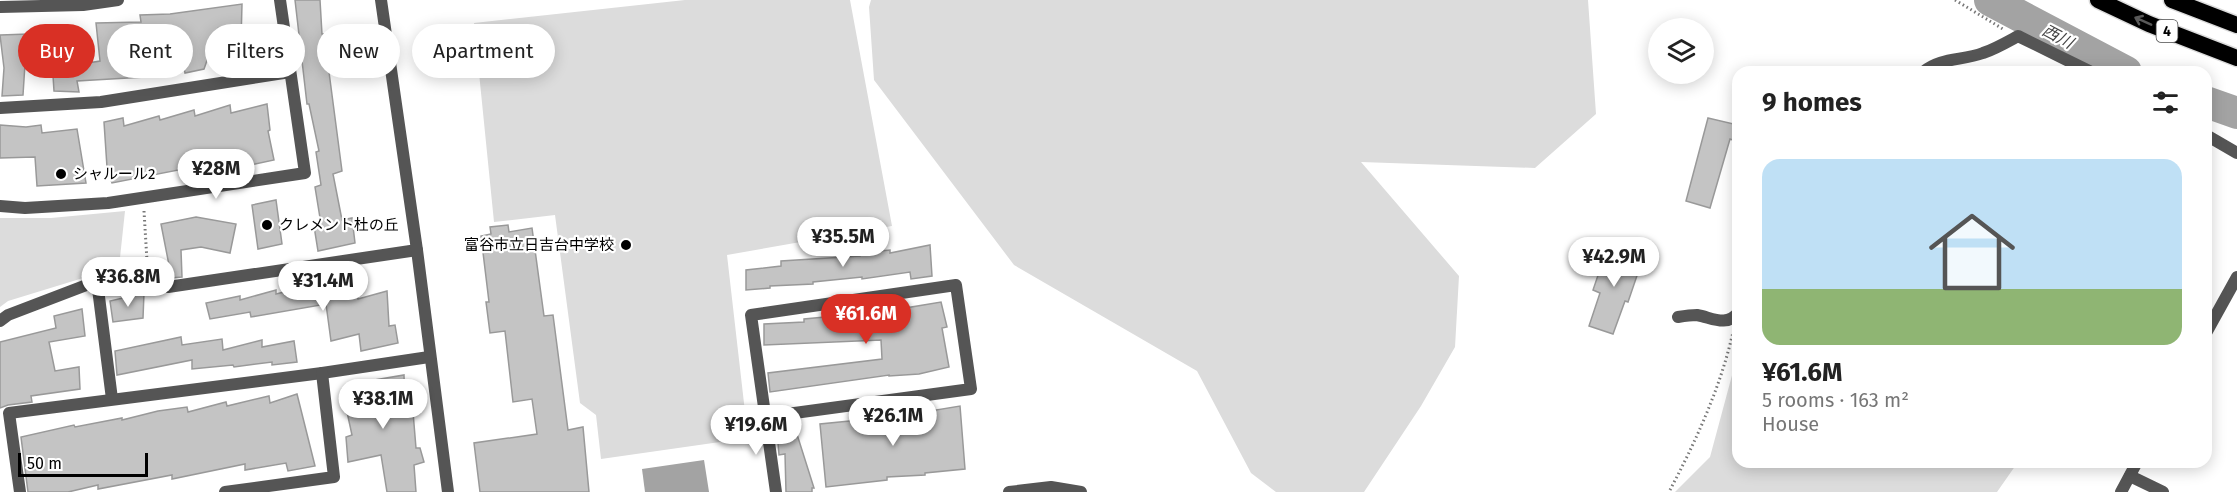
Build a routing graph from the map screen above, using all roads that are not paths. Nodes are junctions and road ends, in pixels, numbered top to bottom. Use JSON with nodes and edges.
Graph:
{"nodes":[{"id":1,"x":118,"y":0,"type":"edge"},
{"id":2,"x":280,"y":0,"type":"edge"},
{"id":3,"x":381,"y":0,"type":"edge"},
{"id":4,"x":2098,"y":0,"type":"edge"},
{"id":5,"x":2172,"y":0,"type":"edge"},
{"id":6,"x":0,"y":7,"type":"edge"},
{"id":7,"x":283,"y":24,"type":"edge"},
{"id":8,"x":2237,"y":25,"type":"edge"},
{"id":9,"x":2237,"y":58,"type":"edge"},
{"id":10,"x":1929,"y":66,"type":"edge"},
{"id":11,"x":2079,"y":66,"type":"edge"},
{"id":12,"x":252,"y":78,"type":"edge"},
{"id":13,"x":291,"y":78,"type":"edge"},
{"id":14,"x":0,"y":108,"type":"edge"},
{"id":15,"x":2212,"y":138,"type":"edge"},
{"id":16,"x":2237,"y":153,"type":"edge"},
{"id":17,"x":0,"y":206,"type":"edge"},
{"id":18,"x":417,"y":250,"type":"junction"},
{"id":19,"x":2237,"y":277,"type":"edge"},
{"id":20,"x":97,"y":281,"type":"junction"},
{"id":21,"x":1678,"y":316,"type":"dead end"},
{"id":22,"x":1732,"y":317,"type":"edge"},
{"id":23,"x":0,"y":321,"type":"edge"},
{"id":24,"x":2212,"y":322,"type":"edge"},
{"id":25,"x":429,"y":357,"type":"junction"},
{"id":26,"x":322,"y":373,"type":"junction"},
{"id":27,"x":112,"y":399,"type":"junction"},
{"id":28,"x":765,"y":417,"type":"junction"},
{"id":29,"x":2134,"y":468,"type":"edge"},
{"id":30,"x":2130,"y":476,"type":"junction"},
{"id":31,"x":20,"y":492,"type":"edge"},
{"id":32,"x":230,"y":492,"type":"edge"},
{"id":33,"x":448,"y":492,"type":"edge"},
{"id":34,"x":776,"y":492,"type":"edge"},
{"id":35,"x":1009,"y":492,"type":"edge"},
{"id":36,"x":1082,"y":492,"type":"edge"},
{"id":37,"x":2121,"y":492,"type":"edge"},
{"id":38,"x":2163,"y":492,"type":"edge"}],
"edges":[{"from":1,"to":6,"type":"street"},
{"from":2,"to":7,"type":"street"},
{"from":3,"to":18,"type":"street"},
{"from":9,"to":4,"type":"highway","number":"4","one_way":true},
{"from":5,"to":8,"type":"highway","number":"4"},
{"from":10,"to":11,"type":"street"},
{"from":12,"to":14,"type":"street"},
{"from":13,"to":17,"type":"street"},
{"from":15,"to":16,"type":"street"},
{"from":18,"to":20,"type":"street"},
{"from":18,"to":25,"type":"street"},
{"from":19,"to":24,"type":"street"},
{"from":20,"to":23,"type":"street"},
{"from":20,"to":27,"type":"street"},
{"from":21,"to":22,"type":"street"},
{"from":25,"to":26,"type":"street"},
{"from":25,"to":33,"type":"street"},
{"from":26,"to":27,"type":"street"},
{"from":26,"to":32,"type":"street"},
{"from":27,"to":31,"type":"street"},
{"from":28,"to":28,"type":"street"},
{"from":28,"to":34,"type":"street"},
{"from":29,"to":30,"type":"street"},
{"from":30,"to":37,"type":"street"},
{"from":30,"to":38,"type":"street"},
{"from":35,"to":36,"type":"street"}]}
